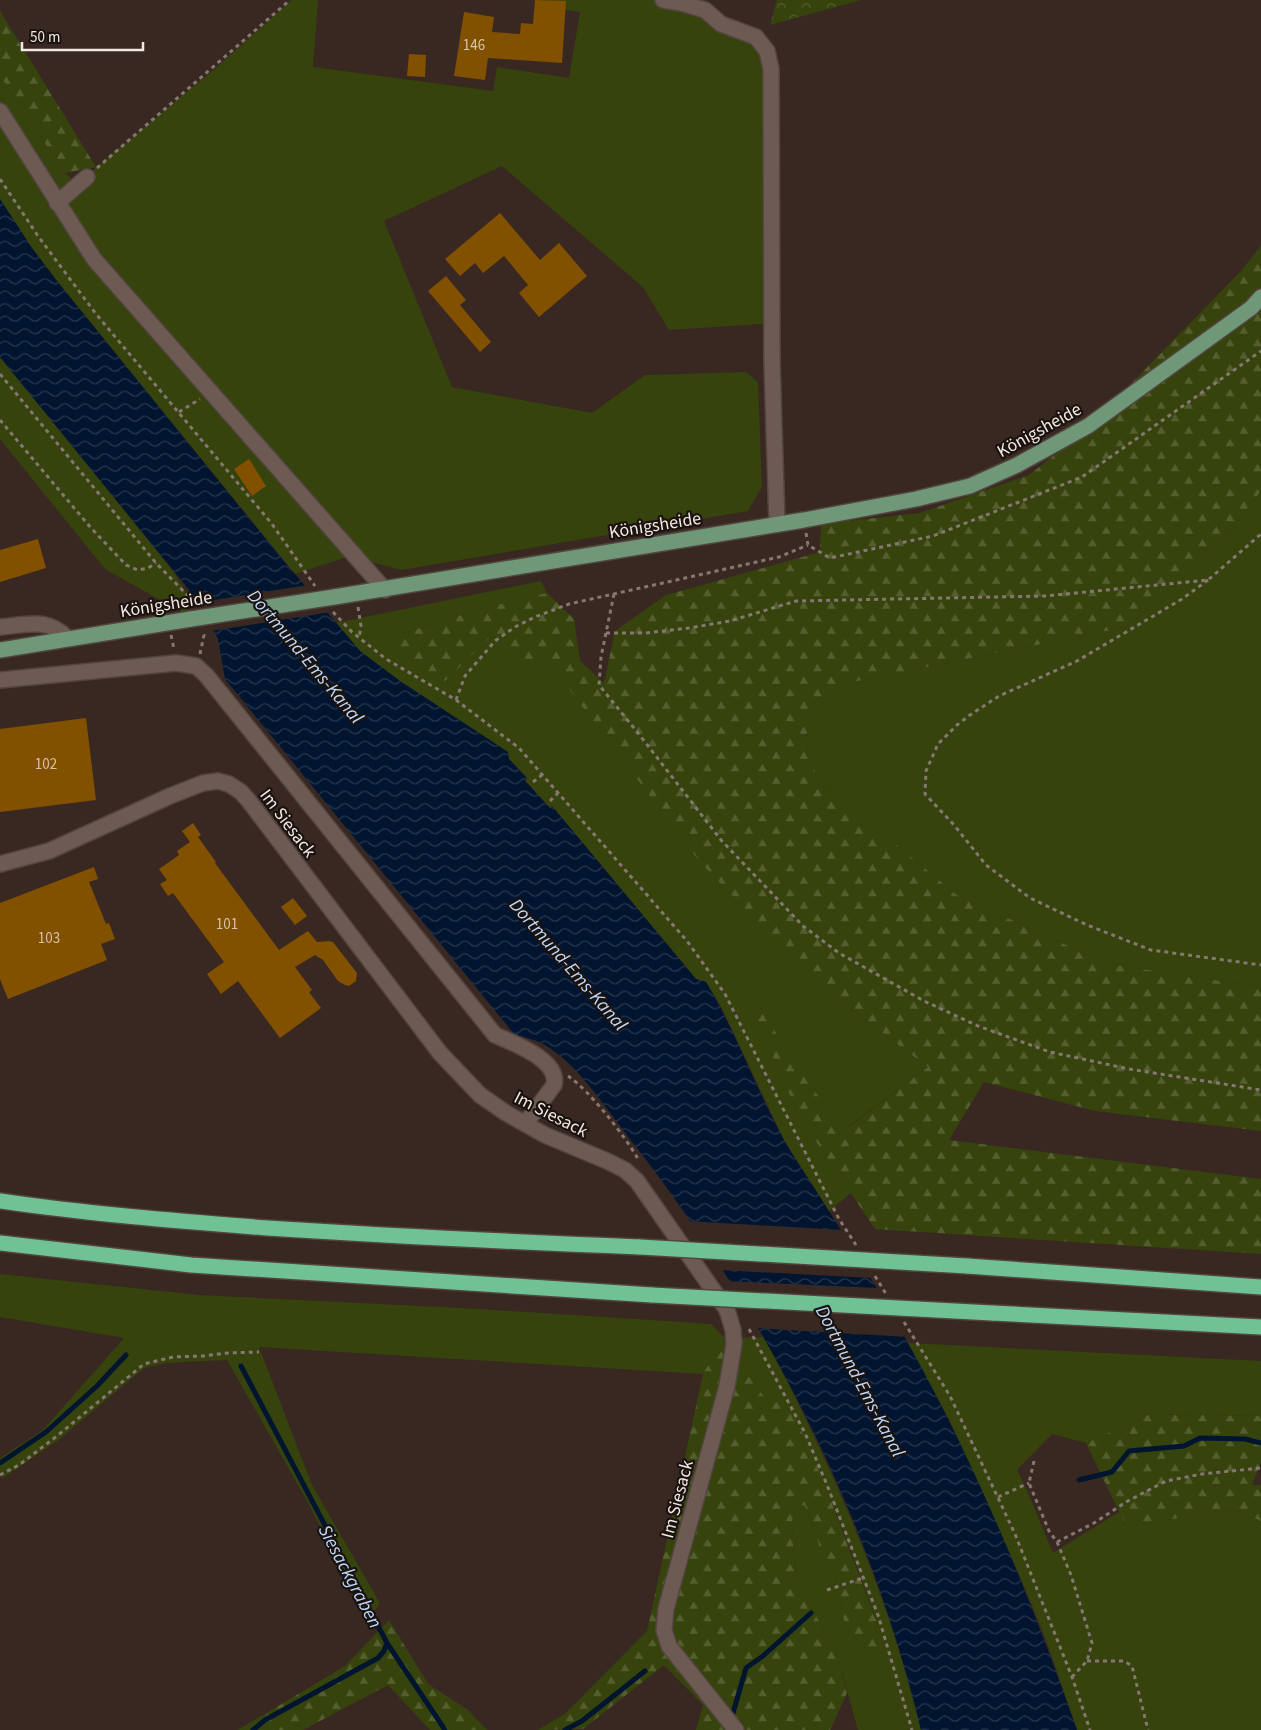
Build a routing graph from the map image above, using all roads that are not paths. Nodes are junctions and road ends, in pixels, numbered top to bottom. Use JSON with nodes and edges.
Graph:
{"nodes":[{"id":1,"x":663,"y":0,"type":"edge"},
{"id":2,"x":0,"y":111,"type":"edge"},
{"id":3,"x":87,"y":176,"type":"road end"},
{"id":4,"x":57,"y":203,"type":"junction"},
{"id":5,"x":1261,"y":297,"type":"edge"},
{"id":6,"x":777,"y":524,"type":"junction"},
{"id":7,"x":386,"y":590,"type":"junction"},
{"id":8,"x":0,"y":627,"type":"edge"},
{"id":9,"x":68,"y":638,"type":"junction"},
{"id":10,"x":0,"y":650,"type":"edge"},
{"id":11,"x":0,"y":680,"type":"edge"},
{"id":12,"x":0,"y":864,"type":"edge"},
{"id":13,"x":525,"y":1124,"type":"junction"},
{"id":14,"x":0,"y":1201,"type":"edge"},
{"id":15,"x":0,"y":1243,"type":"edge"},
{"id":16,"x":1261,"y":1287,"type":"edge"},
{"id":17,"x":1261,"y":1327,"type":"edge"},
{"id":18,"x":736,"y":1730,"type":"edge"}],
"edges":[{"from":1,"to":6,"type":"street"},
{"from":2,"to":4,"type":"street"},
{"from":3,"to":4,"type":"street"},
{"from":4,"to":7,"type":"street"},
{"from":5,"to":6,"type":"main road","name":"Königsheide"},
{"from":6,"to":7,"type":"main road","name":"Königsheide"},
{"from":7,"to":9,"type":"main road","name":"Königsheide","bridge":true},
{"from":8,"to":9,"type":"street"},
{"from":9,"to":10,"type":"main road","name":"Königsheide"},
{"from":11,"to":13,"type":"street"},
{"from":12,"to":13,"type":"street","name":"Im Siesack"},
{"from":13,"to":18,"type":"street","name":"Im Siesack"},
{"from":14,"to":16,"type":"highway","bridge":true},
{"from":15,"to":17,"type":"highway","bridge":true}]}
